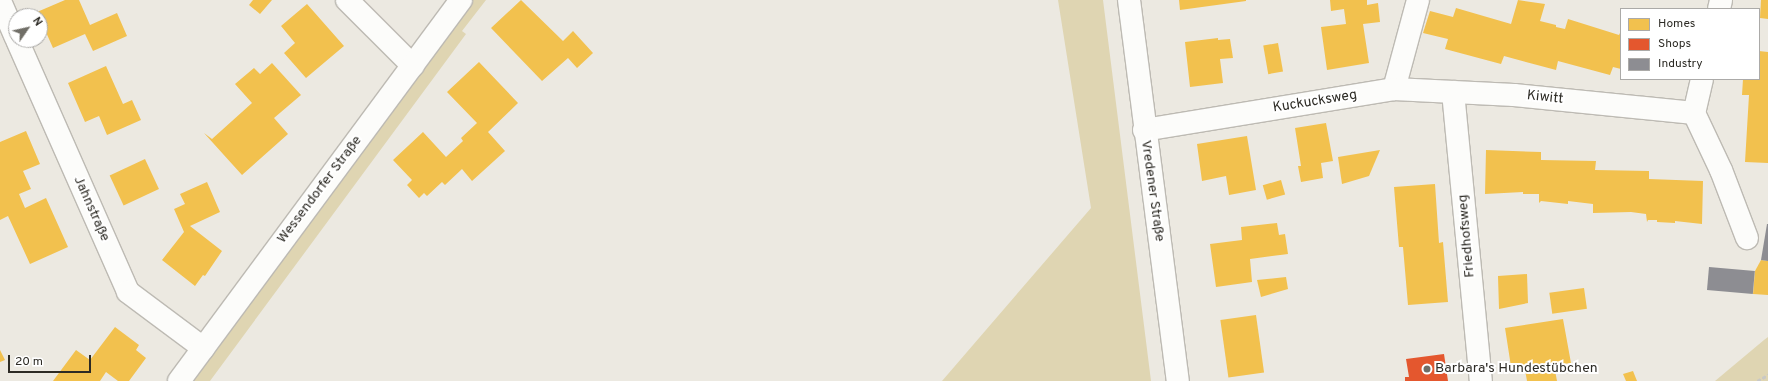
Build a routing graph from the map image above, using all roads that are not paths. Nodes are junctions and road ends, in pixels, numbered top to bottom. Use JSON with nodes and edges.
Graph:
{"nodes":[{"id":1,"x":347,"y":0,"type":"edge"},
{"id":2,"x":461,"y":0,"type":"edge"},
{"id":3,"x":1129,"y":0,"type":"edge"},
{"id":4,"x":1418,"y":0,"type":"edge"},
{"id":5,"x":0,"y":1,"type":"edge"},
{"id":6,"x":8,"y":20,"type":"edge"},
{"id":7,"x":20,"y":48,"type":"edge"},
{"id":8,"x":413,"y":66,"type":"junction"},
{"id":9,"x":1702,"y":80,"type":"edge"},
{"id":10,"x":1394,"y":89,"type":"junction"},
{"id":11,"x":1453,"y":92,"type":"junction"},
{"id":12,"x":1694,"y":113,"type":"junction"},
{"id":13,"x":1144,"y":130,"type":"junction"},
{"id":14,"x":1747,"y":238,"type":"dead end"},
{"id":15,"x":203,"y":348,"type":"junction"},
{"id":16,"x":180,"y":381,"type":"edge"},
{"id":17,"x":1178,"y":381,"type":"edge"},
{"id":18,"x":1481,"y":381,"type":"edge"}],
"edges":[{"from":1,"to":8,"type":"street"},
{"from":2,"to":8,"type":"street","name":"Wessendorfer Straße"},
{"from":3,"to":13,"type":"street","name":"Vredener Straße"},
{"from":4,"to":10,"type":"street"},
{"from":5,"to":6,"type":"street","name":"Jahnstraße"},
{"from":7,"to":15,"type":"street","name":"Jahnstraße"},
{"from":8,"to":15,"type":"street","name":"Wessendorfer Straße"},
{"from":9,"to":12,"type":"street"},
{"from":10,"to":11,"type":"street","name":"Kiwitt"},
{"from":10,"to":13,"type":"street","name":"Kuckucksweg"},
{"from":11,"to":12,"type":"street","name":"Kiwitt"},
{"from":11,"to":18,"type":"street","name":"Friedhofsweg"},
{"from":12,"to":14,"type":"street"},
{"from":13,"to":17,"type":"street","name":"Vredener Straße"},
{"from":15,"to":16,"type":"street","name":"Wessendorfer Straße"}]}
